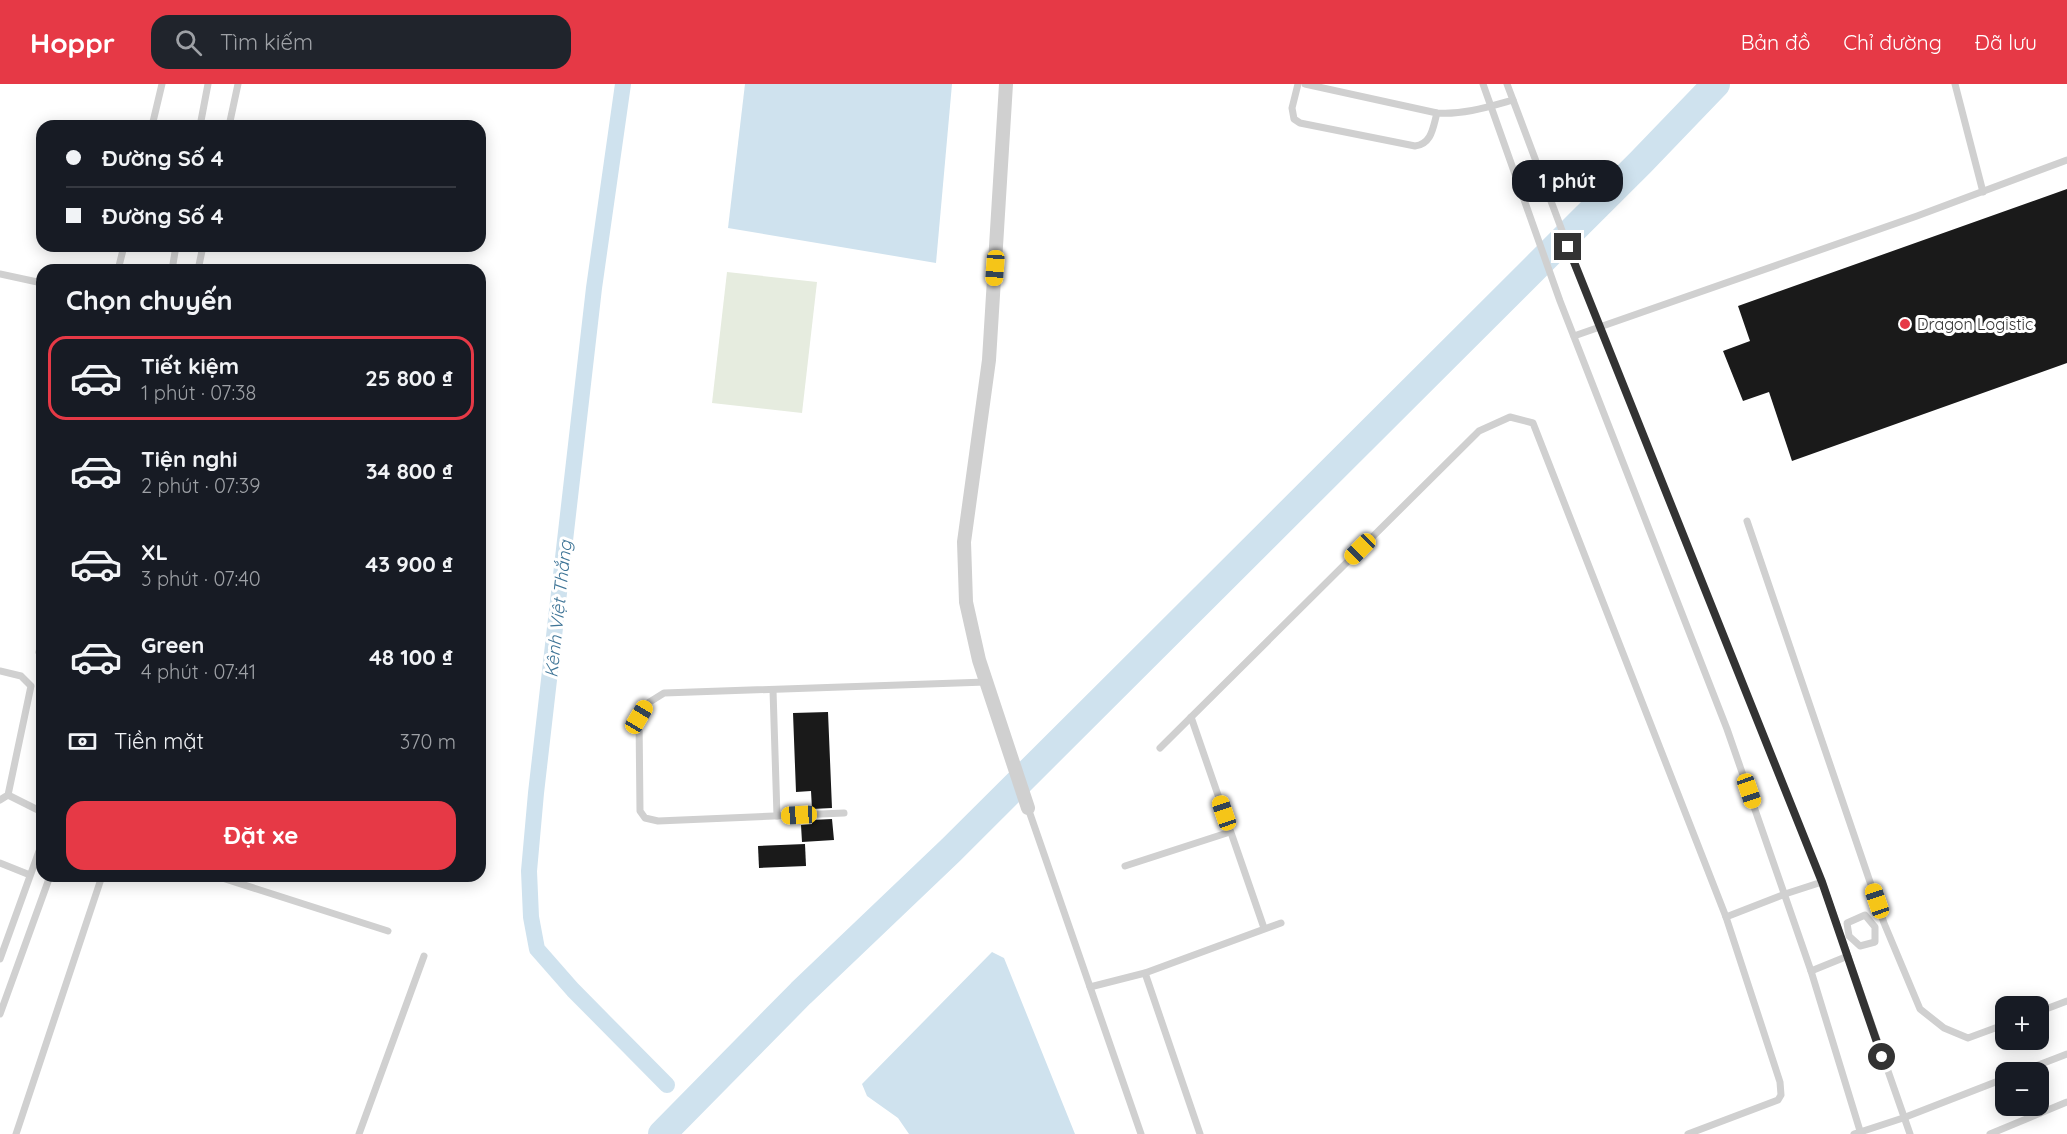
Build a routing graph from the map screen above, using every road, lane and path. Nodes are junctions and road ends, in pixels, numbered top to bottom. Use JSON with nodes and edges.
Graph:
{"nodes":[{"id":1,"x":162,"y":84,"type":"edge"},
{"id":2,"x":208,"y":84,"type":"edge"},
{"id":3,"x":238,"y":84,"type":"edge"},
{"id":4,"x":1006,"y":84,"type":"edge"},
{"id":5,"x":1298,"y":84,"type":"edge"},
{"id":6,"x":1305,"y":84,"type":"edge"},
{"id":7,"x":1483,"y":84,"type":"edge"},
{"id":8,"x":1507,"y":84,"type":"edge"},
{"id":9,"x":1955,"y":84,"type":"edge"},
{"id":10,"x":1513,"y":100,"type":"junction"},
{"id":11,"x":1490,"y":106,"type":"junction"},
{"id":12,"x":1437,"y":113,"type":"junction"},
{"id":13,"x":153,"y":120,"type":"edge"},
{"id":14,"x":201,"y":120,"type":"edge"},
{"id":15,"x":230,"y":120,"type":"edge"},
{"id":16,"x":2067,"y":160,"type":"edge"},
{"id":17,"x":1983,"y":192,"type":"junction"},
{"id":18,"x":0,"y":274,"type":"edge"},
{"id":19,"x":36,"y":282,"type":"edge"},
{"id":20,"x":1600,"y":328,"type":"junction"},
{"id":21,"x":1574,"y":336,"type":"junction"},
{"id":22,"x":1747,"y":521,"type":"dead end"},
{"id":23,"x":0,"y":671,"type":"edge"},
{"id":24,"x":986,"y":682,"type":"junction"},
{"id":25,"x":773,"y":690,"type":"junction"},
{"id":26,"x":1191,"y":717,"type":"junction"},
{"id":27,"x":1160,"y":748,"type":"dead end"},
{"id":28,"x":8,"y":795,"type":"junction"},
{"id":29,"x":0,"y":800,"type":"edge"},
{"id":30,"x":1028,"y":808,"type":"joint"},
{"id":31,"x":36,"y":809,"type":"edge"},
{"id":32,"x":844,"y":813,"type":"dead end"},
{"id":33,"x":777,"y":816,"type":"junction"},
{"id":34,"x":1230,"y":832,"type":"junction"},
{"id":35,"x":36,"y":859,"type":"edge"},
{"id":36,"x":0,"y":863,"type":"edge"},
{"id":37,"x":1125,"y":866,"type":"dead end"},
{"id":38,"x":30,"y":875,"type":"junction"},
{"id":39,"x":48,"y":882,"type":"edge"},
{"id":40,"x":100,"y":882,"type":"edge"},
{"id":41,"x":235,"y":882,"type":"edge"},
{"id":42,"x":1822,"y":882,"type":"junction"},
{"id":43,"x":1785,"y":894,"type":"junction"},
{"id":44,"x":1726,"y":917,"type":"junction"},
{"id":45,"x":1281,"y":923,"type":"dead end"},
{"id":46,"x":1884,"y":923,"type":"junction"},
{"id":47,"x":1875,"y":927,"type":"junction"},
{"id":48,"x":1264,"y":928,"type":"junction"},
{"id":49,"x":388,"y":931,"type":"dead end"},
{"id":50,"x":4,"y":936,"type":"edge"},
{"id":51,"x":1845,"y":937,"type":"junction"},
{"id":52,"x":424,"y":956,"type":"dead end"},
{"id":53,"x":1848,"y":956,"type":"junction"},
{"id":54,"x":0,"y":959,"type":"edge"},
{"id":55,"x":1811,"y":970,"type":"junction"},
{"id":56,"x":1146,"y":973,"type":"junction"},
{"id":57,"x":1090,"y":987,"type":"junction"},
{"id":58,"x":2067,"y":1001,"type":"edge"},
{"id":59,"x":2049,"y":1008,"type":"edge"},
{"id":60,"x":0,"y":1014,"type":"edge"},
{"id":61,"x":1995,"y":1028,"type":"edge"},
{"id":62,"x":2067,"y":1054,"type":"edge"},
{"id":63,"x":2046,"y":1062,"type":"edge"},
{"id":64,"x":1995,"y":1082,"type":"edge"},
{"id":65,"x":2067,"y":1102,"type":"edge"},
{"id":66,"x":1903,"y":1118,"type":"junction"},
{"id":67,"x":1858,"y":1133,"type":"edge"},
{"id":68,"x":16,"y":1134,"type":"edge"},
{"id":69,"x":359,"y":1134,"type":"edge"},
{"id":70,"x":1141,"y":1134,"type":"edge"},
{"id":71,"x":1200,"y":1134,"type":"edge"},
{"id":72,"x":1689,"y":1134,"type":"edge"},
{"id":73,"x":1910,"y":1134,"type":"edge"},
{"id":74,"x":1990,"y":1134,"type":"edge"}],
"edges":[{"from":1,"to":13,"type":"lane"},
{"from":2,"to":14,"type":"lane"},
{"from":3,"to":15,"type":"lane"},
{"from":4,"to":24,"type":"street"},
{"from":5,"to":12,"type":"lane"},
{"from":6,"to":12,"type":"lane"},
{"from":7,"to":11,"type":"lane"},
{"from":8,"to":10,"type":"lane"},
{"from":9,"to":17,"type":"lane"},
{"from":10,"to":11,"type":"lane"},
{"from":10,"to":20,"type":"lane"},
{"from":11,"to":12,"type":"lane"},
{"from":11,"to":21,"type":"lane"},
{"from":16,"to":17,"type":"lane"},
{"from":17,"to":20,"type":"lane"},
{"from":18,"to":19,"type":"lane"},
{"from":20,"to":21,"type":"lane"},
{"from":20,"to":42,"type":"lane"},
{"from":21,"to":43,"type":"lane"},
{"from":22,"to":46,"type":"lane"},
{"from":23,"to":28,"type":"lane"},
{"from":24,"to":25,"type":"lane"},
{"from":24,"to":30,"type":"street"},
{"from":25,"to":33,"type":"lane"},
{"from":25,"to":33,"type":"lane"},
{"from":26,"to":27,"type":"lane"},
{"from":26,"to":34,"type":"lane"},
{"from":26,"to":44,"type":"lane"},
{"from":28,"to":29,"type":"lane"},
{"from":28,"to":31,"type":"lane"},
{"from":30,"to":57,"type":"lane"},
{"from":32,"to":33,"type":"lane"},
{"from":34,"to":37,"type":"lane"},
{"from":34,"to":48,"type":"lane"},
{"from":35,"to":38,"type":"lane"},
{"from":36,"to":38,"type":"lane"},
{"from":38,"to":50,"type":"lane"},
{"from":39,"to":60,"type":"lane"},
{"from":40,"to":68,"type":"lane"},
{"from":41,"to":49,"type":"lane"},
{"from":42,"to":43,"type":"lane"},
{"from":42,"to":51,"type":"lane"},
{"from":43,"to":44,"type":"lane"},
{"from":43,"to":55,"type":"lane"},
{"from":44,"to":72,"type":"lane"},
{"from":45,"to":48,"type":"lane"},
{"from":46,"to":47,"type":"lane"},
{"from":46,"to":61,"type":"lane"},
{"from":47,"to":51,"type":"lane"},
{"from":47,"to":51,"type":"lane"},
{"from":48,"to":56,"type":"lane"},
{"from":50,"to":54,"type":"lane"},
{"from":51,"to":53,"type":"lane"},
{"from":52,"to":69,"type":"lane"},
{"from":53,"to":55,"type":"lane"},
{"from":53,"to":66,"type":"lane"},
{"from":55,"to":67,"type":"lane"},
{"from":56,"to":57,"type":"lane"},
{"from":56,"to":71,"type":"lane"},
{"from":57,"to":70,"type":"lane"},
{"from":58,"to":59,"type":"lane"},
{"from":62,"to":63,"type":"lane"},
{"from":64,"to":66,"type":"lane"},
{"from":65,"to":74,"type":"lane"},
{"from":66,"to":67,"type":"lane"},
{"from":66,"to":73,"type":"lane"}]}
